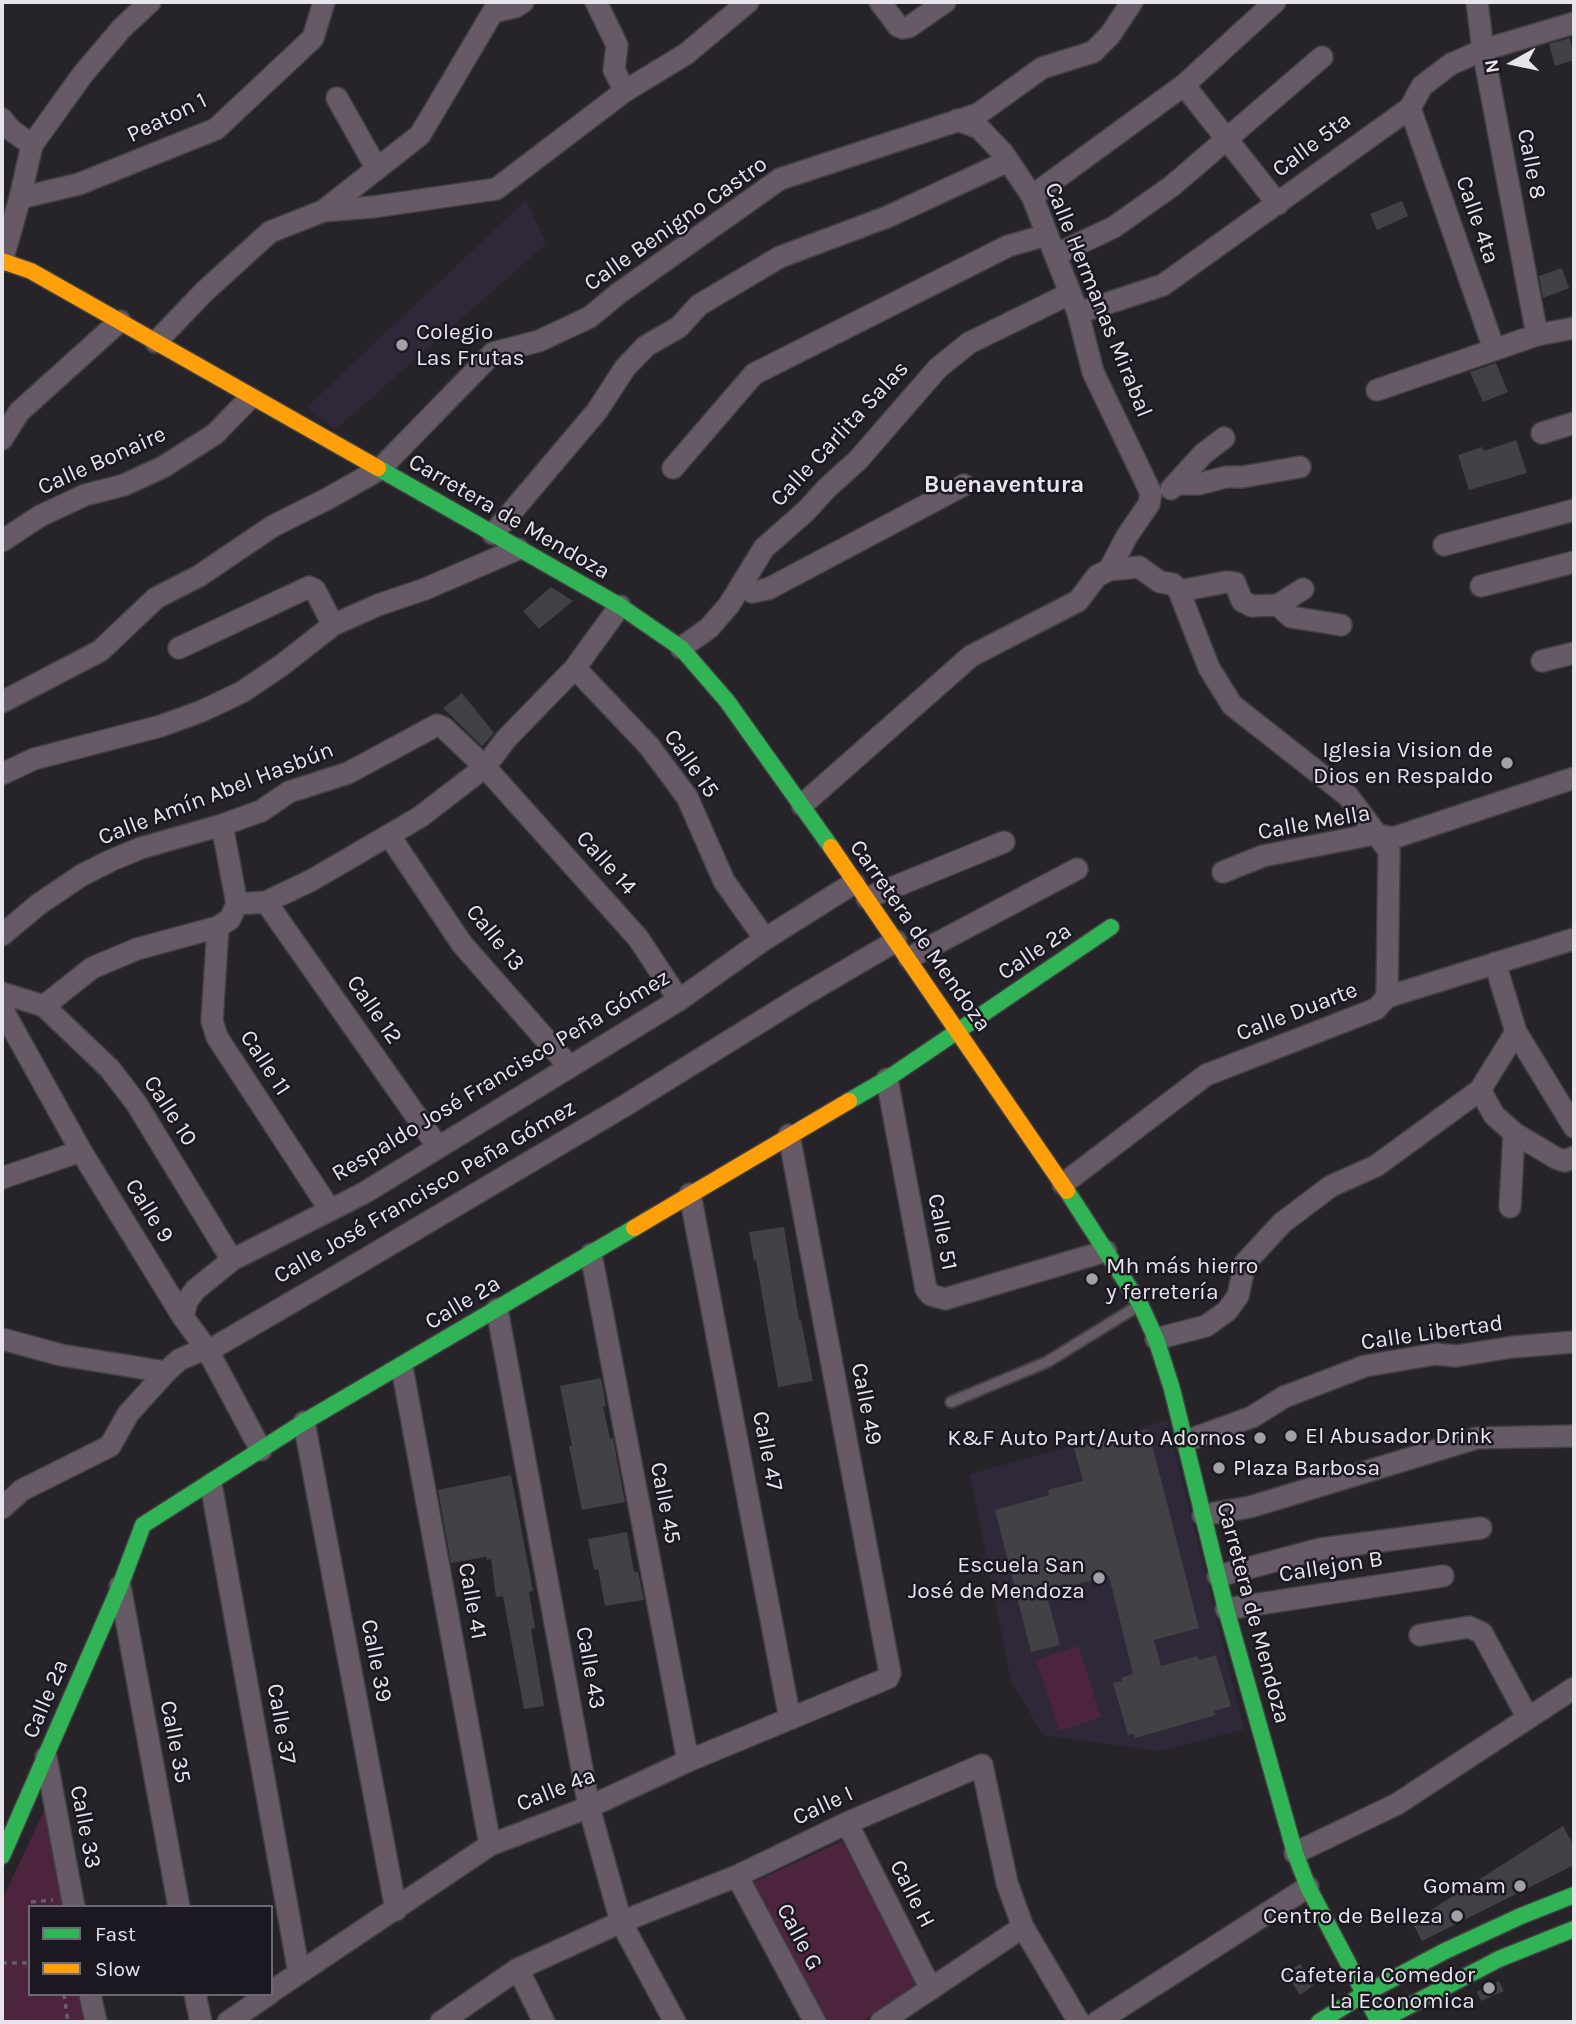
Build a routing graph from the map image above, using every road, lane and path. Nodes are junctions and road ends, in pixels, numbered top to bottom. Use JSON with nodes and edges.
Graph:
{"nodes":[{"id":1,"x":150,"y":2,"type":"edge"},
{"id":2,"x":324,"y":2,"type":"edge"},
{"id":3,"x":523,"y":2,"type":"edge"},
{"id":4,"x":596,"y":2,"type":"edge"},
{"id":5,"x":748,"y":2,"type":"edge"},
{"id":6,"x":880,"y":2,"type":"edge"},
{"id":7,"x":944,"y":2,"type":"edge"},
{"id":8,"x":1132,"y":2,"type":"edge"},
{"id":9,"x":1477,"y":2,"type":"edge"},
{"id":10,"x":1271,"y":3,"type":"edge"},
{"id":11,"x":494,"y":7,"type":"edge"},
{"id":12,"x":1574,"y":25,"type":"edge"},
{"id":13,"x":1483,"y":50,"type":"junction"},
{"id":14,"x":1322,"y":57,"type":"dead end"},
{"id":15,"x":1184,"y":85,"type":"junction"},
{"id":16,"x":625,"y":90,"type":"junction"},
{"id":17,"x":337,"y":98,"type":"dead end"},
{"id":18,"x":1410,"y":108,"type":"junction"},
{"id":19,"x":2,"y":119,"type":"edge"},
{"id":20,"x":957,"y":120,"type":"junction"},
{"id":21,"x":1225,"y":140,"type":"junction"},
{"id":22,"x":32,"y":145,"type":"junction"},
{"id":23,"x":1008,"y":161,"type":"junction"},
{"id":24,"x":377,"y":169,"type":"junction"},
{"id":25,"x":1032,"y":197,"type":"junction"},
{"id":26,"x":20,"y":198,"type":"junction"},
{"id":27,"x":1278,"y":204,"type":"junction"},
{"id":28,"x":323,"y":211,"type":"junction"},
{"id":29,"x":1051,"y":245,"type":"junction"},
{"id":30,"x":2,"y":261,"type":"edge"},
{"id":31,"x":1069,"y":294,"type":"junction"},
{"id":32,"x":1078,"y":313,"type":"junction"},
{"id":33,"x":120,"y":321,"type":"junction"},
{"id":34,"x":1574,"y":328,"type":"edge"},
{"id":35,"x":1537,"y":335,"type":"junction"},
{"id":36,"x":156,"y":342,"type":"junction"},
{"id":37,"x":1494,"y":349,"type":"junction"},
{"id":38,"x":1377,"y":390,"type":"dead end"},
{"id":39,"x":250,"y":398,"type":"junction"},
{"id":40,"x":1574,"y":423,"type":"edge"},
{"id":41,"x":1542,"y":433,"type":"dead end"},
{"id":42,"x":1224,"y":438,"type":"dead end"},
{"id":43,"x":2,"y":439,"type":"edge"},
{"id":44,"x":1300,"y":467,"type":"dead end"},
{"id":45,"x":673,"y":468,"type":"dead end"},
{"id":46,"x":380,"y":469,"type":"junction"},
{"id":47,"x":1177,"y":484,"type":"junction"},
{"id":48,"x":964,"y":485,"type":"dead end"},
{"id":49,"x":1148,"y":494,"type":"junction"},
{"id":50,"x":1574,"y":510,"type":"edge"},
{"id":51,"x":493,"y":534,"type":"junction"},
{"id":52,"x":2,"y":541,"type":"edge"},
{"id":53,"x":1444,"y":545,"type":"dead end"},
{"id":54,"x":518,"y":549,"type":"junction"},
{"id":55,"x":1574,"y":562,"type":"edge"},
{"id":56,"x":1110,"y":570,"type":"junction"},
{"id":57,"x":742,"y":585,"type":"junction"},
{"id":58,"x":1481,"y":586,"type":"dead end"},
{"id":59,"x":1303,"y":589,"type":"dead end"},
{"id":60,"x":1179,"y":591,"type":"junction"},
{"id":61,"x":1279,"y":605,"type":"junction"},
{"id":62,"x":620,"y":606,"type":"junction"},
{"id":63,"x":333,"y":625,"type":"junction"},
{"id":64,"x":1341,"y":625,"type":"dead end"},
{"id":65,"x":179,"y":648,"type":"dead end"},
{"id":66,"x":681,"y":648,"type":"junction"},
{"id":67,"x":1574,"y":653,"type":"edge"},
{"id":68,"x":1542,"y":662,"type":"dead end"},
{"id":69,"x":575,"y":668,"type":"junction"},
{"id":70,"x":2,"y":702,"type":"edge"},
{"id":71,"x":485,"y":767,"type":"junction"},
{"id":72,"x":2,"y":774,"type":"edge"},
{"id":73,"x":1574,"y":778,"type":"edge"},
{"id":74,"x":802,"y":805,"type":"junction"},
{"id":75,"x":222,"y":825,"type":"junction"},
{"id":76,"x":1374,"y":834,"type":"junction"},
{"id":77,"x":389,"y":835,"type":"junction"},
{"id":78,"x":1004,"y":842,"type":"dead end"},
{"id":79,"x":1077,"y":869,"type":"dead end"},
{"id":80,"x":1223,"y":872,"type":"dead end"},
{"id":81,"x":860,"y":891,"type":"junction"},
{"id":82,"x":266,"y":902,"type":"junction"},
{"id":83,"x":237,"y":904,"type":"junction"},
{"id":84,"x":218,"y":927,"type":"junction"},
{"id":85,"x":1111,"y":927,"type":"dead end"},
{"id":86,"x":2,"y":934,"type":"edge"},
{"id":87,"x":765,"y":939,"type":"junction"},
{"id":88,"x":1574,"y":939,"type":"edge"},
{"id":89,"x":903,"y":949,"type":"junction"},
{"id":90,"x":1495,"y":963,"type":"junction"},
{"id":91,"x":1387,"y":997,"type":"junction"},
{"id":92,"x":680,"y":1000,"type":"junction"},
{"id":93,"x":3,"y":1005,"type":"edge"},
{"id":94,"x":44,"y":1006,"type":"junction"},
{"id":95,"x":958,"y":1031,"type":"junction"},
{"id":96,"x":1516,"y":1032,"type":"junction"},
{"id":97,"x":569,"y":1066,"type":"junction"},
{"id":98,"x":887,"y":1079,"type":"junction"},
{"id":99,"x":1480,"y":1090,"type":"junction"},
{"id":100,"x":1574,"y":1128,"type":"edge"},
{"id":101,"x":1514,"y":1133,"type":"junction"},
{"id":102,"x":789,"y":1135,"type":"junction"},
{"id":103,"x":438,"y":1147,"type":"junction"},
{"id":104,"x":81,"y":1151,"type":"junction"},
{"id":105,"x":1574,"y":1157,"type":"edge"},
{"id":106,"x":2,"y":1178,"type":"edge"},
{"id":107,"x":1063,"y":1184,"type":"junction"},
{"id":108,"x":690,"y":1194,"type":"junction"},
{"id":109,"x":1510,"y":1207,"type":"dead end"},
{"id":110,"x":330,"y":1210,"type":"junction"},
{"id":111,"x":1106,"y":1251,"type":"junction"},
{"id":112,"x":592,"y":1254,"type":"junction"},
{"id":113,"x":232,"y":1260,"type":"junction"},
{"id":114,"x":1140,"y":1304,"type":"junction"},
{"id":115,"x":497,"y":1309,"type":"junction"},
{"id":116,"x":183,"y":1317,"type":"junction"},
{"id":117,"x":2,"y":1339,"type":"edge"},
{"id":118,"x":1156,"y":1339,"type":"junction"},
{"id":119,"x":1574,"y":1342,"type":"edge"},
{"id":120,"x":208,"y":1351,"type":"junction"},
{"id":121,"x":402,"y":1367,"type":"junction"},
{"id":122,"x":166,"y":1372,"type":"junction"},
{"id":123,"x":951,"y":1402,"type":"dead end"},
{"id":124,"x":304,"y":1422,"type":"junction"},
{"id":125,"x":1574,"y":1436,"type":"edge"},
{"id":126,"x":1186,"y":1441,"type":"junction"},
{"id":127,"x":261,"y":1450,"type":"junction"},
{"id":128,"x":211,"y":1484,"type":"junction"},
{"id":129,"x":2,"y":1508,"type":"edge"},
{"id":130,"x":1203,"y":1514,"type":"junction"},
{"id":131,"x":1481,"y":1528,"type":"dead end"},
{"id":132,"x":1218,"y":1576,"type":"junction"},
{"id":133,"x":1443,"y":1576,"type":"dead end"},
{"id":134,"x":120,"y":1587,"type":"junction"},
{"id":135,"x":1226,"y":1609,"type":"junction"},
{"id":136,"x":1420,"y":1635,"type":"dead end"},
{"id":137,"x":884,"y":1681,"type":"joint"},
{"id":138,"x":1574,"y":1688,"type":"edge"},
{"id":139,"x":1528,"y":1718,"type":"junction"},
{"id":140,"x":790,"y":1719,"type":"junction"},
{"id":141,"x":46,"y":1757,"type":"junction"},
{"id":142,"x":688,"y":1761,"type":"junction"},
{"id":143,"x":589,"y":1807,"type":"junction"},
{"id":144,"x":847,"y":1823,"type":"junction"},
{"id":145,"x":489,"y":1845,"type":"junction"},
{"id":146,"x":1295,"y":1853,"type":"junction"},
{"id":147,"x":2,"y":1856,"type":"edge"},
{"id":148,"x":737,"y":1876,"type":"junction"},
{"id":149,"x":1308,"y":1887,"type":"junction"},
{"id":150,"x":1574,"y":1895,"type":"edge"},
{"id":151,"x":31,"y":1902,"type":"dead end"},
{"id":152,"x":64,"y":1903,"type":"edge"},
{"id":153,"x":179,"y":1905,"type":"edge"},
{"id":154,"x":396,"y":1910,"type":"junction"},
{"id":155,"x":621,"y":1923,"type":"junction"},
{"id":156,"x":1023,"y":1927,"type":"junction"},
{"id":157,"x":1574,"y":1929,"type":"edge"},
{"id":158,"x":2,"y":1963,"type":"edge"},
{"id":159,"x":28,"y":1963,"type":"edge"},
{"id":160,"x":518,"y":1969,"type":"junction"},
{"id":161,"x":299,"y":1973,"type":"junction"},
{"id":162,"x":930,"y":1989,"type":"junction"},
{"id":163,"x":273,"y":1991,"type":"edge"},
{"id":164,"x":1364,"y":1994,"type":"junction"},
{"id":165,"x":64,"y":1996,"type":"edge"},
{"id":166,"x":90,"y":1996,"type":"edge"},
{"id":167,"x":195,"y":1996,"type":"edge"},
{"id":168,"x":266,"y":1996,"type":"edge"},
{"id":169,"x":68,"y":2022,"type":"edge"},
{"id":170,"x":96,"y":2022,"type":"edge"},
{"id":171,"x":201,"y":2022,"type":"edge"},
{"id":172,"x":228,"y":2022,"type":"edge"},
{"id":173,"x":440,"y":2022,"type":"edge"},
{"id":174,"x":544,"y":2022,"type":"edge"},
{"id":175,"x":675,"y":2022,"type":"edge"},
{"id":176,"x":815,"y":2022,"type":"edge"},
{"id":177,"x":881,"y":2022,"type":"edge"},
{"id":178,"x":1079,"y":2022,"type":"edge"},
{"id":179,"x":1097,"y":2022,"type":"edge"},
{"id":180,"x":1319,"y":2022,"type":"edge"},
{"id":181,"x":1379,"y":2022,"type":"edge"}],
"edges":[{"from":1,"to":22,"type":"street"},
{"from":2,"to":26,"type":"street","name":"Peaton 1"},
{"from":3,"to":11,"type":"street"},
{"from":4,"to":16,"type":"street"},
{"from":5,"to":16,"type":"street"},
{"from":6,"to":7,"type":"street"},
{"from":8,"to":20,"type":"street","name":"Calle Benigno Castro"},
{"from":9,"to":13,"type":"street","name":"Calle 8"},
{"from":10,"to":15,"type":"street"},
{"from":11,"to":24,"type":"street"},
{"from":12,"to":13,"type":"street","name":"Calle 5ta"},
{"from":13,"to":18,"type":"street","name":"Calle 5ta"},
{"from":13,"to":35,"type":"street","name":"Calle 8"},
{"from":14,"to":21,"type":"street"},
{"from":15,"to":21,"type":"street"},
{"from":15,"to":25,"type":"street"},
{"from":16,"to":28,"type":"street"},
{"from":17,"to":24,"type":"street"},
{"from":18,"to":27,"type":"street","name":"Calle 5ta"},
{"from":18,"to":37,"type":"street","name":"Calle 4ta"},
{"from":19,"to":22,"type":"street"},
{"from":20,"to":23,"type":"street","name":"Calle Hermanas Mirabal"},
{"from":20,"to":46,"type":"street","name":"Calle Benigno Castro"},
{"from":21,"to":27,"type":"street"},
{"from":21,"to":29,"type":"street"},
{"from":22,"to":26,"type":"street"},
{"from":23,"to":25,"type":"street","name":"Calle Hermanas Mirabal"},
{"from":23,"to":51,"type":"street"},
{"from":24,"to":28,"type":"street"},
{"from":25,"to":29,"type":"street","name":"Calle Hermanas Mirabal"},
{"from":26,"to":30,"type":"street"},
{"from":27,"to":32,"type":"street","name":"Calle 5ta"},
{"from":28,"to":36,"type":"street"},
{"from":29,"to":31,"type":"street","name":"Calle Hermanas Mirabal"},
{"from":29,"to":45,"type":"street"},
{"from":30,"to":33,"type":"street","name":"Carretera de Mendoza"},
{"from":31,"to":32,"type":"street","name":"Calle Hermanas Mirabal"},
{"from":31,"to":57,"type":"street","name":"Calle Carlita Salas"},
{"from":32,"to":49,"type":"street","name":"Calle Hermanas Mirabal"},
{"from":33,"to":36,"type":"street","name":"Carretera de Mendoza"},
{"from":33,"to":43,"type":"street"},
{"from":34,"to":35,"type":"street"},
{"from":35,"to":37,"type":"street"},
{"from":36,"to":39,"type":"street","name":"Carretera de Mendoza"},
{"from":37,"to":38,"type":"street"},
{"from":39,"to":46,"type":"street","name":"Carretera de Mendoza"},
{"from":39,"to":52,"type":"street","name":"Calle Bonaire"},
{"from":40,"to":41,"type":"street"},
{"from":42,"to":47,"type":"street"},
{"from":44,"to":47,"type":"street"},
{"from":46,"to":51,"type":"street","name":"Carretera de Mendoza"},
{"from":46,"to":70,"type":"street","name":"Calle Benigno Castro"},
{"from":47,"to":49,"type":"street"},
{"from":48,"to":57,"type":"street"},
{"from":49,"to":56,"type":"street"},
{"from":50,"to":53,"type":"street"},
{"from":51,"to":54,"type":"street","name":"Carretera de Mendoza"},
{"from":54,"to":62,"type":"street","name":"Carretera de Mendoza"},
{"from":54,"to":63,"type":"street"},
{"from":55,"to":58,"type":"street"},
{"from":56,"to":60,"type":"street"},
{"from":56,"to":74,"type":"street"},
{"from":57,"to":66,"type":"street","name":"Calle Carlita Salas"},
{"from":59,"to":61,"type":"street"},
{"from":60,"to":61,"type":"street"},
{"from":60,"to":76,"type":"street"},
{"from":61,"to":64,"type":"street"},
{"from":62,"to":66,"type":"street","name":"Carretera de Mendoza"},
{"from":62,"to":69,"type":"street"},
{"from":63,"to":65,"type":"street"},
{"from":63,"to":72,"type":"street"},
{"from":66,"to":74,"type":"street","name":"Carretera de Mendoza"},
{"from":67,"to":68,"type":"street"},
{"from":69,"to":71,"type":"street"},
{"from":69,"to":87,"type":"street","name":"Calle 15"},
{"from":71,"to":75,"type":"street","name":"Calle Amín Abel Hasbún"},
{"from":71,"to":77,"type":"street"},
{"from":71,"to":92,"type":"street","name":"Calle 14"},
{"from":73,"to":76,"type":"street","name":"Calle Mella"},
{"from":74,"to":81,"type":"street","name":"Carretera de Mendoza"},
{"from":75,"to":83,"type":"street"},
{"from":75,"to":86,"type":"street","name":"Calle Amín Abel Hasbún"},
{"from":76,"to":80,"type":"street","name":"Calle Mella"},
{"from":76,"to":91,"type":"street"},
{"from":77,"to":82,"type":"street"},
{"from":77,"to":97,"type":"street","name":"Calle 13"},
{"from":78,"to":81,"type":"street","name":"Respaldo José Francisco Peña Gómez"},
{"from":79,"to":89,"type":"street","name":"Calle José Francisco Peña Gómez"},
{"from":81,"to":87,"type":"street","name":"Respaldo José Francisco Peña Gómez"},
{"from":81,"to":89,"type":"street","name":"Carretera de Mendoza"},
{"from":82,"to":83,"type":"street"},
{"from":82,"to":103,"type":"street","name":"Calle 12"},
{"from":83,"to":84,"type":"street"},
{"from":84,"to":94,"type":"street"},
{"from":84,"to":110,"type":"street","name":"Calle 11"},
{"from":85,"to":95,"type":"street","name":"Calle 2a"},
{"from":87,"to":92,"type":"street","name":"Respaldo José Francisco Peña Gómez"},
{"from":88,"to":90,"type":"street","name":"Calle Duarte"},
{"from":89,"to":95,"type":"street","name":"Carretera de Mendoza"},
{"from":89,"to":120,"type":"street","name":"Calle José Francisco Peña Gómez"},
{"from":90,"to":91,"type":"street","name":"Calle Duarte"},
{"from":90,"to":96,"type":"street"},
{"from":91,"to":107,"type":"street","name":"Calle Duarte"},
{"from":92,"to":97,"type":"street","name":"Respaldo José Francisco Peña Gómez"},
{"from":93,"to":94,"type":"street"},
{"from":93,"to":104,"type":"street","name":"Calle 9"},
{"from":94,"to":113,"type":"street","name":"Calle 10"},
{"from":95,"to":98,"type":"street","name":"Calle 2a"},
{"from":95,"to":107,"type":"street","name":"Carretera de Mendoza"},
{"from":96,"to":99,"type":"street"},
{"from":96,"to":100,"type":"street"},
{"from":97,"to":103,"type":"street","name":"Respaldo José Francisco Peña Gómez"},
{"from":98,"to":102,"type":"street","name":"Calle 2a"},
{"from":98,"to":111,"type":"street","name":"Calle 51"},
{"from":99,"to":101,"type":"street"},
{"from":99,"to":118,"type":"street"},
{"from":101,"to":105,"type":"street"},
{"from":101,"to":109,"type":"street"},
{"from":102,"to":108,"type":"street","name":"Calle 2a"},
{"from":102,"to":137,"type":"street","name":"Calle 49"},
{"from":103,"to":110,"type":"street","name":"Respaldo José Francisco Peña Gómez"},
{"from":104,"to":106,"type":"street"},
{"from":104,"to":116,"type":"street","name":"Calle 9"},
{"from":107,"to":111,"type":"street","name":"Carretera de Mendoza"},
{"from":108,"to":112,"type":"street","name":"Calle 2a"},
{"from":108,"to":140,"type":"street","name":"Calle 47"},
{"from":110,"to":113,"type":"street","name":"Respaldo José Francisco Peña Gómez"},
{"from":111,"to":114,"type":"street","name":"Carretera de Mendoza"},
{"from":112,"to":115,"type":"street","name":"Calle 2a"},
{"from":112,"to":142,"type":"street","name":"Calle 45"},
{"from":113,"to":116,"type":"street","name":"Respaldo José Francisco Peña Gómez"},
{"from":114,"to":118,"type":"street","name":"Carretera de Mendoza"},
{"from":114,"to":123,"type":"lane"},
{"from":115,"to":121,"type":"street","name":"Calle 2a"},
{"from":115,"to":143,"type":"street","name":"Calle 43"},
{"from":116,"to":120,"type":"street","name":"Calle 9"},
{"from":117,"to":122,"type":"street"},
{"from":118,"to":126,"type":"street","name":"Carretera de Mendoza"},
{"from":119,"to":126,"type":"street","name":"Calle Libertad"},
{"from":120,"to":122,"type":"street","name":"Calle José Francisco Peña Gómez"},
{"from":120,"to":127,"type":"street","name":"Calle 9"},
{"from":121,"to":124,"type":"street","name":"Calle 2a"},
{"from":121,"to":145,"type":"street","name":"Calle 41"},
{"from":122,"to":129,"type":"street","name":"Calle José Francisco Peña Gómez"},
{"from":124,"to":127,"type":"street","name":"Calle 2a"},
{"from":124,"to":154,"type":"street","name":"Calle 39"},
{"from":125,"to":130,"type":"street"},
{"from":126,"to":130,"type":"street","name":"Carretera de Mendoza"},
{"from":127,"to":128,"type":"street","name":"Calle 2a"},
{"from":128,"to":134,"type":"street","name":"Calle 2a"},
{"from":128,"to":161,"type":"street","name":"Calle 37"},
{"from":130,"to":132,"type":"street","name":"Carretera de Mendoza"},
{"from":131,"to":132,"type":"street"},
{"from":132,"to":135,"type":"street","name":"Carretera de Mendoza"},
{"from":133,"to":135,"type":"street","name":"Callejon B"},
{"from":134,"to":141,"type":"street","name":"Calle 2a"},
{"from":134,"to":153,"type":"street","name":"Calle 35"},
{"from":135,"to":146,"type":"street","name":"Carretera de Mendoza"},
{"from":136,"to":139,"type":"street"},
{"from":137,"to":140,"type":"street","name":"Calle 4a"},
{"from":138,"to":139,"type":"street"},
{"from":139,"to":146,"type":"street"},
{"from":140,"to":142,"type":"street","name":"Calle 4a"},
{"from":141,"to":147,"type":"street","name":"Calle 2a"},
{"from":141,"to":152,"type":"street","name":"Calle 33"},
{"from":142,"to":143,"type":"street","name":"Calle 4a"},
{"from":143,"to":145,"type":"street","name":"Calle 4a"},
{"from":143,"to":155,"type":"street","name":"Calle 43"},
{"from":144,"to":148,"type":"street","name":"Calle I"},
{"from":144,"to":156,"type":"street","name":"Calle I"},
{"from":144,"to":162,"type":"street","name":"Calle H"},
{"from":145,"to":154,"type":"street","name":"Calle 4a"},
{"from":146,"to":149,"type":"street","name":"Carretera de Mendoza"},
{"from":148,"to":155,"type":"street","name":"Calle I"},
{"from":148,"to":176,"type":"street","name":"Calle G"},
{"from":149,"to":164,"type":"street","name":"Carretera de Mendoza"},
{"from":149,"to":179,"type":"street"},
{"from":150,"to":164,"type":"street"},
{"from":151,"to":152,"type":"path"},
{"from":154,"to":161,"type":"street","name":"Calle 4a"},
{"from":155,"to":160,"type":"street","name":"Calle I"},
{"from":155,"to":175,"type":"street","name":"Calle 43"},
{"from":156,"to":162,"type":"street"},
{"from":156,"to":178,"type":"street","name":"Calle I"},
{"from":157,"to":181,"type":"street"},
{"from":158,"to":159,"type":"path"},
{"from":160,"to":173,"type":"street","name":"Calle I"},
{"from":160,"to":174,"type":"street"},
{"from":161,"to":163,"type":"street","name":"Calle 4a"},
{"from":162,"to":177,"type":"street"},
{"from":164,"to":180,"type":"street"},
{"from":164,"to":181,"type":"street","name":"Carretera de Mendoza"},
{"from":165,"to":169,"type":"path"},
{"from":166,"to":170,"type":"street"},
{"from":167,"to":171,"type":"street"},
{"from":168,"to":172,"type":"street","name":"Calle 4a"}]}
